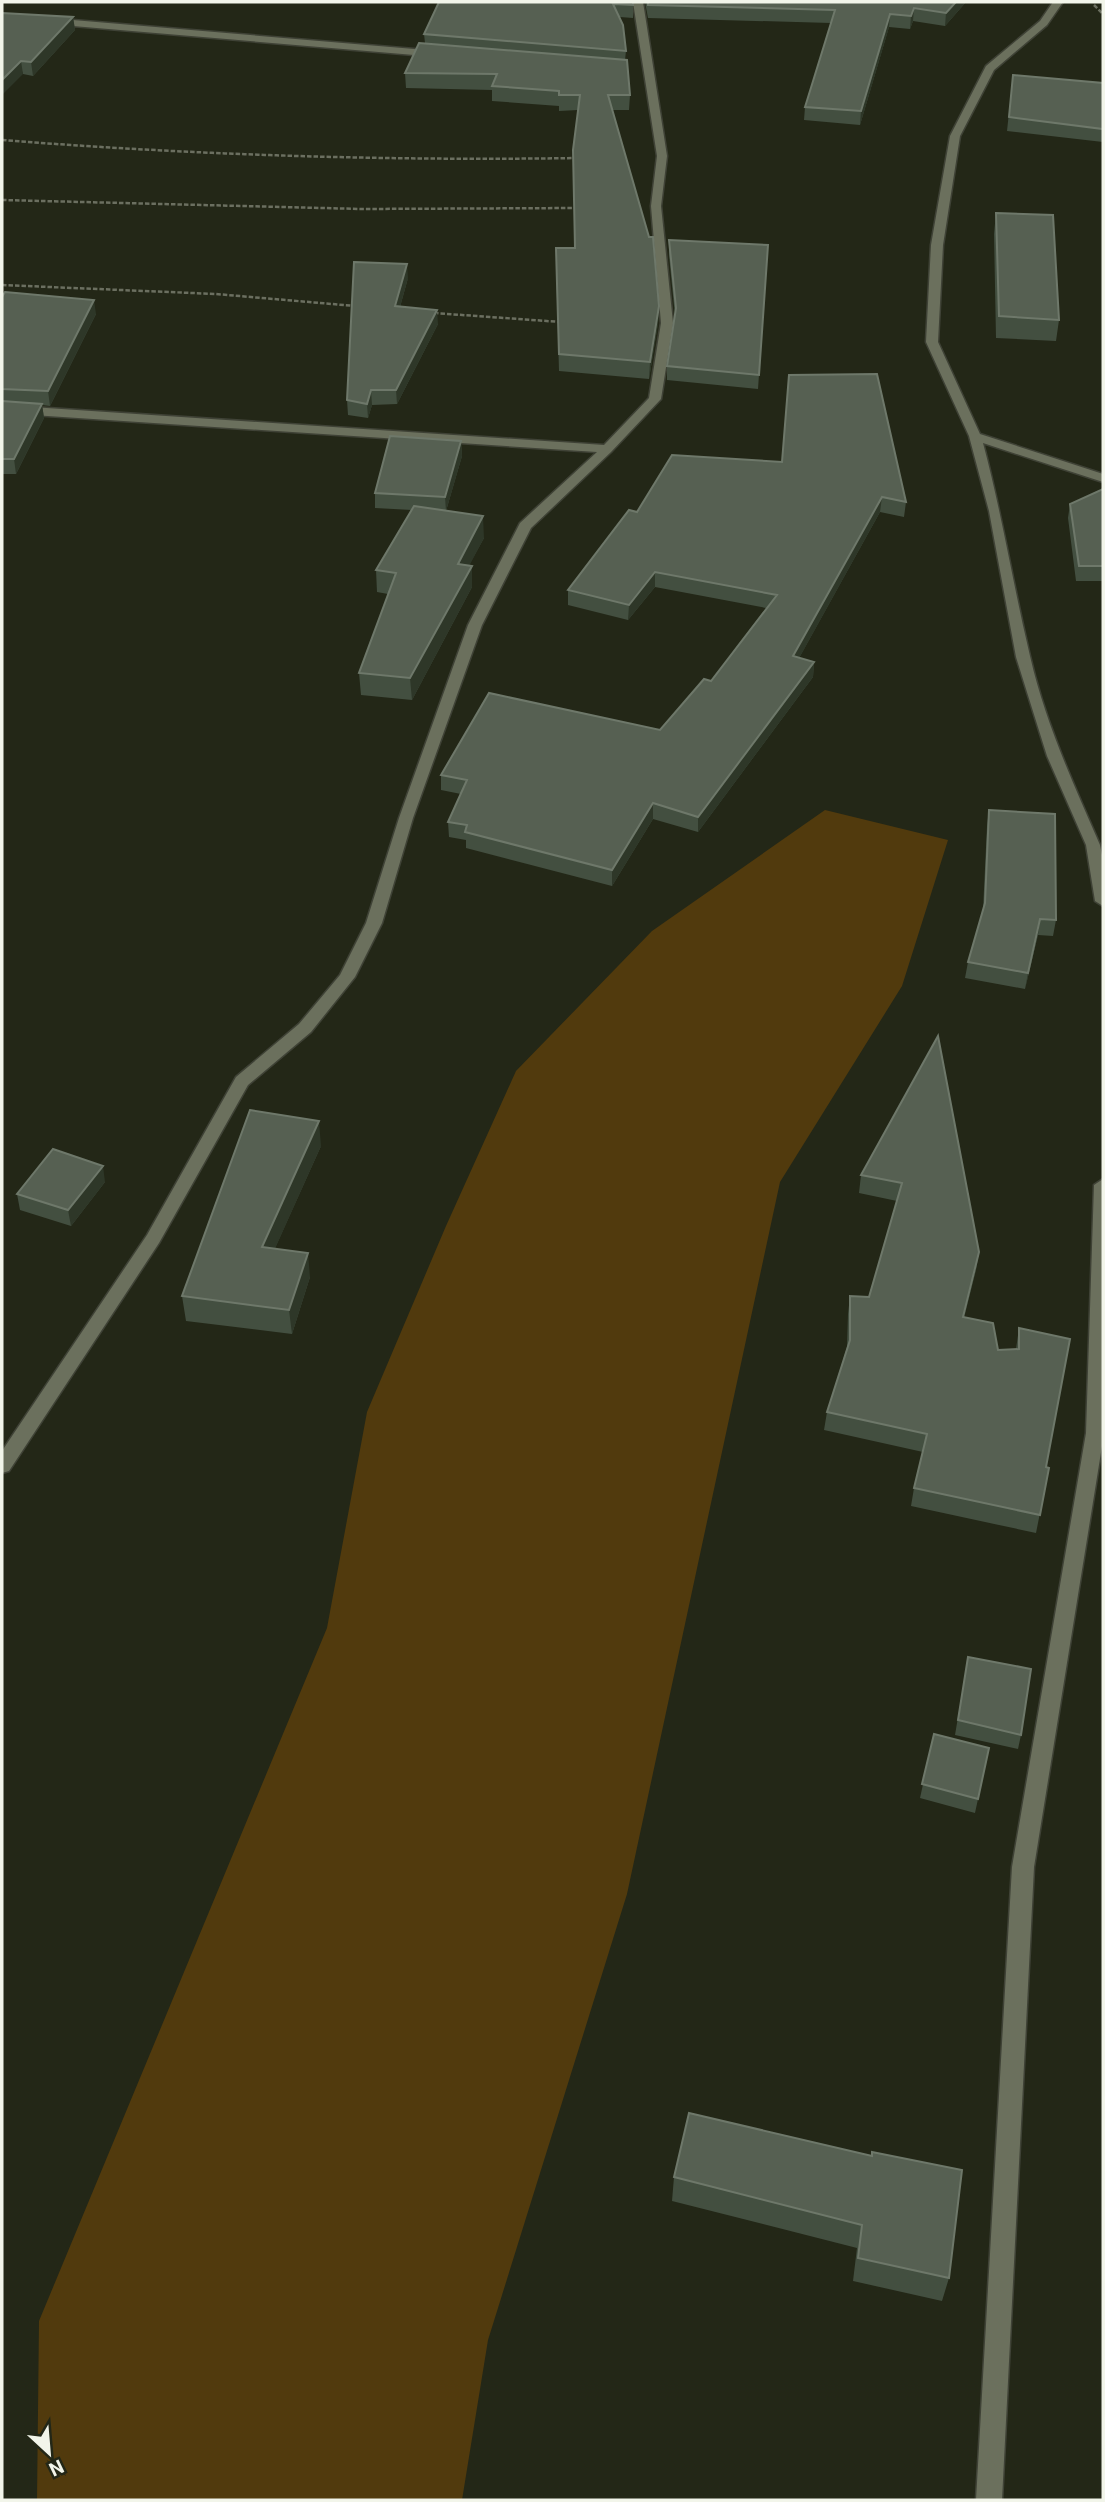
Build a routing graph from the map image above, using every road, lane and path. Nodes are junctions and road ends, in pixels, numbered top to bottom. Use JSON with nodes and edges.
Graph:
{"nodes":[{"id":1,"x":638,"y":2,"type":"edge"},
{"id":2,"x":1058,"y":2,"type":"edge"},
{"id":3,"x":2,"y":18,"type":"edge"},
{"id":4,"x":447,"y":54,"type":"edge"},
{"id":5,"x":2,"y":140,"type":"edge"},
{"id":6,"x":580,"y":158,"type":"edge"},
{"id":7,"x":2,"y":200,"type":"edge"},
{"id":8,"x":656,"y":206,"type":"junction"},
{"id":9,"x":2,"y":285,"type":"edge"},
{"id":10,"x":354,"y":306,"type":"edge"},
{"id":11,"x":423,"y":312,"type":"edge"},
{"id":12,"x":571,"y":322,"type":"edge"},
{"id":13,"x":2,"y":409,"type":"edge"},
{"id":14,"x":975,"y":436,"type":"junction"},
{"id":15,"x":607,"y":449,"type":"junction"},
{"id":16,"x":1103,"y":478,"type":"edge"},
{"id":17,"x":1103,"y":901,"type":"edge"},
{"id":18,"x":1103,"y":1185,"type":"edge"},
{"id":19,"x":2,"y":1466,"type":"edge"},
{"id":20,"x":989,"y":2500,"type":"edge"}],
"edges":[{"from":1,"to":8,"type":"street"},
{"from":2,"to":14,"type":"street"},
{"from":3,"to":4,"type":"street"},
{"from":5,"to":6,"type":"path"},
{"from":7,"to":8,"type":"path"},
{"from":8,"to":15,"type":"street"},
{"from":9,"to":10,"type":"path"},
{"from":11,"to":12,"type":"path"},
{"from":13,"to":15,"type":"street"},
{"from":14,"to":16,"type":"street"},
{"from":14,"to":17,"type":"street"},
{"from":15,"to":19,"type":"street"},
{"from":18,"to":20,"type":"street"}]}
